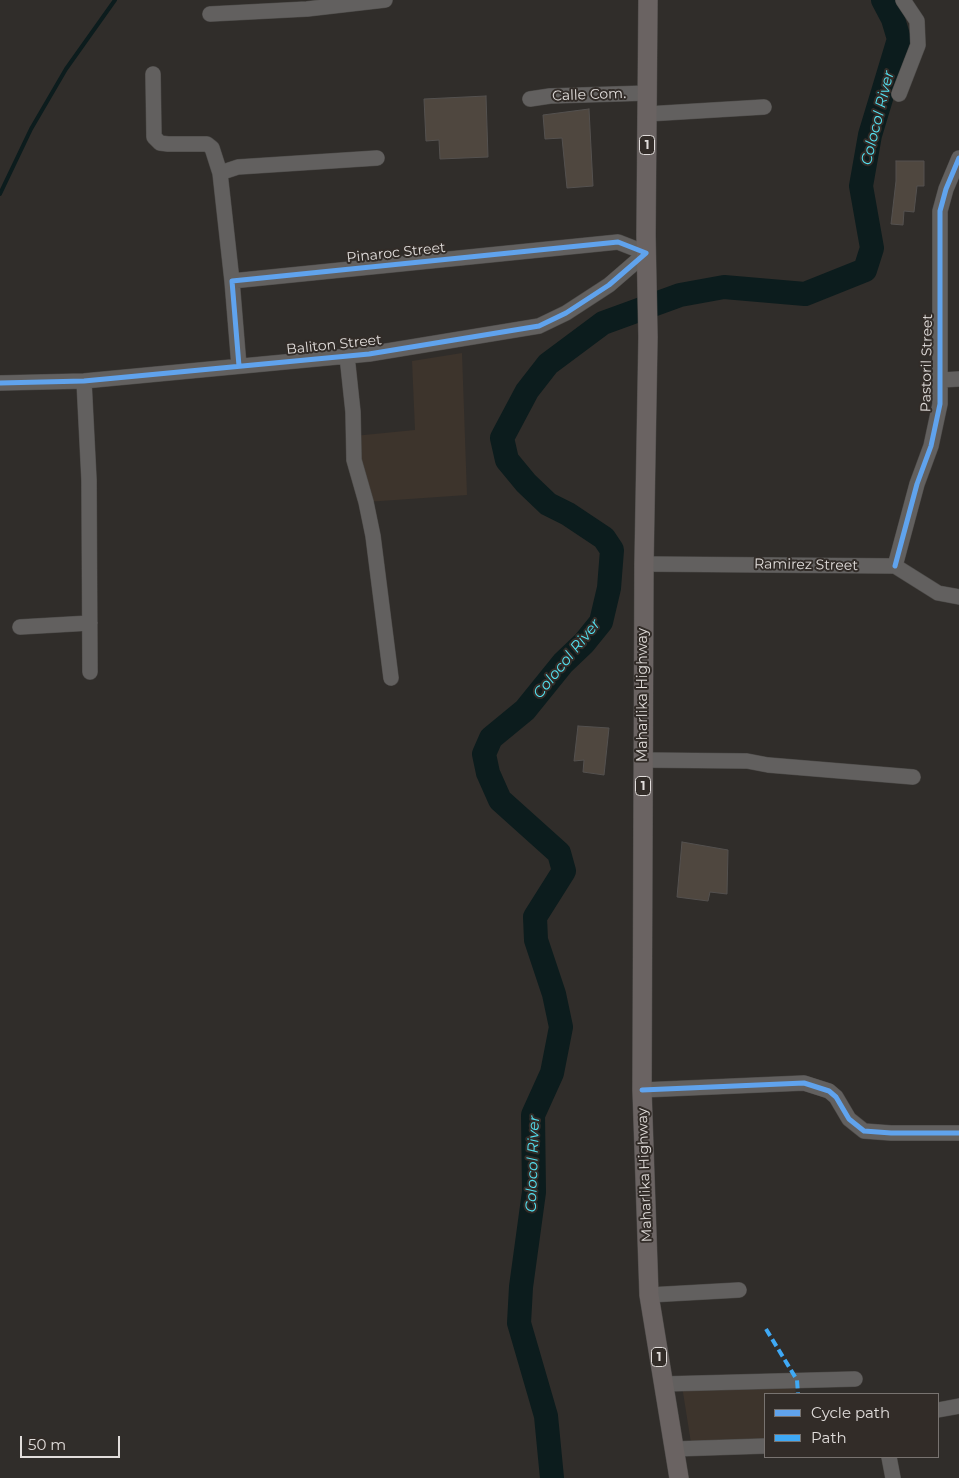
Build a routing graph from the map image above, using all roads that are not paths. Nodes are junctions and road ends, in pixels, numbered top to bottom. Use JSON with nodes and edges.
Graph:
{"nodes":[{"id":1,"x":385,"y":0,"type":"edge"},
{"id":2,"x":648,"y":0,"type":"edge"},
{"id":3,"x":903,"y":0,"type":"edge"},
{"id":4,"x":368,"y":1,"type":"edge"},
{"id":5,"x":307,"y":4,"type":"edge"},
{"id":6,"x":243,"y":6,"type":"edge"},
{"id":7,"x":210,"y":14,"type":"dead end"},
{"id":8,"x":153,"y":74,"type":"dead end"},
{"id":9,"x":648,"y":94,"type":"junction"},
{"id":10,"x":899,"y":94,"type":"dead end"},
{"id":11,"x":530,"y":98,"type":"dead end"},
{"id":12,"x":764,"y":106,"type":"dead end"},
{"id":13,"x":647,"y":114,"type":"junction"},
{"id":14,"x":376,"y":158,"type":"dead end"},
{"id":15,"x":959,"y":158,"type":"edge"},
{"id":16,"x":220,"y":173,"type":"junction"},
{"id":17,"x":646,"y":253,"type":"junction"},
{"id":18,"x":232,"y":281,"type":"junction"},
{"id":19,"x":347,"y":356,"type":"junction"},
{"id":20,"x":239,"y":366,"type":"junction"},
{"id":21,"x":959,"y":379,"type":"edge"},
{"id":22,"x":941,"y":380,"type":"junction"},
{"id":23,"x":84,"y":381,"type":"junction"},
{"id":24,"x":0,"y":383,"type":"edge"},
{"id":25,"x":644,"y":564,"type":"junction"},
{"id":26,"x":895,"y":566,"type":"junction"},
{"id":27,"x":959,"y":597,"type":"edge"},
{"id":28,"x":90,"y":623,"type":"junction"},
{"id":29,"x":20,"y":627,"type":"dead end"},
{"id":30,"x":90,"y":672,"type":"dead end"},
{"id":31,"x":390,"y":678,"type":"dead end"},
{"id":32,"x":643,"y":760,"type":"junction"},
{"id":33,"x":913,"y":777,"type":"dead end"},
{"id":34,"x":642,"y":1090,"type":"junction"},
{"id":35,"x":959,"y":1133,"type":"edge"},
{"id":36,"x":739,"y":1290,"type":"dead end"},
{"id":37,"x":649,"y":1295,"type":"junction"},
{"id":38,"x":855,"y":1380,"type":"dead end"},
{"id":39,"x":663,"y":1384,"type":"junction"},
{"id":40,"x":959,"y":1406,"type":"edge"},
{"id":41,"x":939,"y":1410,"type":"edge"},
{"id":42,"x":764,"y":1446,"type":"edge"},
{"id":43,"x":674,"y":1449,"type":"junction"},
{"id":44,"x":888,"y":1458,"type":"edge"},
{"id":45,"x":679,"y":1478,"type":"edge"},
{"id":46,"x":893,"y":1478,"type":"edge"}],
"edges":[{"from":1,"to":4,"type":"street"},
{"from":2,"to":9,"type":"main road","name":"Maharlika Highway","number":"1"},
{"from":3,"to":10,"type":"street"},
{"from":4,"to":5,"type":"street"},
{"from":5,"to":6,"type":"street"},
{"from":6,"to":7,"type":"street"},
{"from":8,"to":16,"type":"street"},
{"from":9,"to":11,"type":"street","name":"Calle Com."},
{"from":9,"to":13,"type":"main road","name":"Maharlika Highway","number":"1"},
{"from":12,"to":13,"type":"street"},
{"from":13,"to":17,"type":"main road","name":"Maharlika Highway","number":"1"},
{"from":14,"to":16,"type":"street"},
{"from":15,"to":22,"type":"street","name":"Pastoril Street"},
{"from":16,"to":18,"type":"street"},
{"from":17,"to":18,"type":"street","name":"Pinaroc Street"},
{"from":17,"to":19,"type":"street","name":"Baliton Street"},
{"from":17,"to":25,"type":"main road","name":"Maharlika Highway","number":"1"},
{"from":18,"to":20,"type":"street"},
{"from":19,"to":20,"type":"street","name":"Baliton Street"},
{"from":19,"to":31,"type":"street"},
{"from":20,"to":23,"type":"street","name":"Baliton Street"},
{"from":21,"to":22,"type":"street"},
{"from":22,"to":26,"type":"street","name":"Pastoril Street"},
{"from":23,"to":24,"type":"street","name":"Baliton Street"},
{"from":23,"to":28,"type":"street"},
{"from":25,"to":26,"type":"street","name":"Ramirez Street"},
{"from":25,"to":32,"type":"main road","name":"Maharlika Highway","number":"1"},
{"from":26,"to":27,"type":"street"},
{"from":28,"to":29,"type":"street"},
{"from":28,"to":30,"type":"street"},
{"from":32,"to":33,"type":"street"},
{"from":32,"to":34,"type":"main road","name":"Maharlika Highway","number":"1"},
{"from":34,"to":35,"type":"street"},
{"from":34,"to":37,"type":"main road","name":"Maharlika Highway","number":"1"},
{"from":36,"to":37,"type":"street"},
{"from":37,"to":39,"type":"main road","name":"Maharlika Highway","number":"1"},
{"from":38,"to":39,"type":"street"},
{"from":39,"to":43,"type":"main road","name":"Maharlika Highway","number":"1"},
{"from":40,"to":41,"type":"street"},
{"from":42,"to":43,"type":"street"},
{"from":43,"to":45,"type":"main road","name":"Maharlika Highway","number":"1"},
{"from":44,"to":46,"type":"street"}]}
